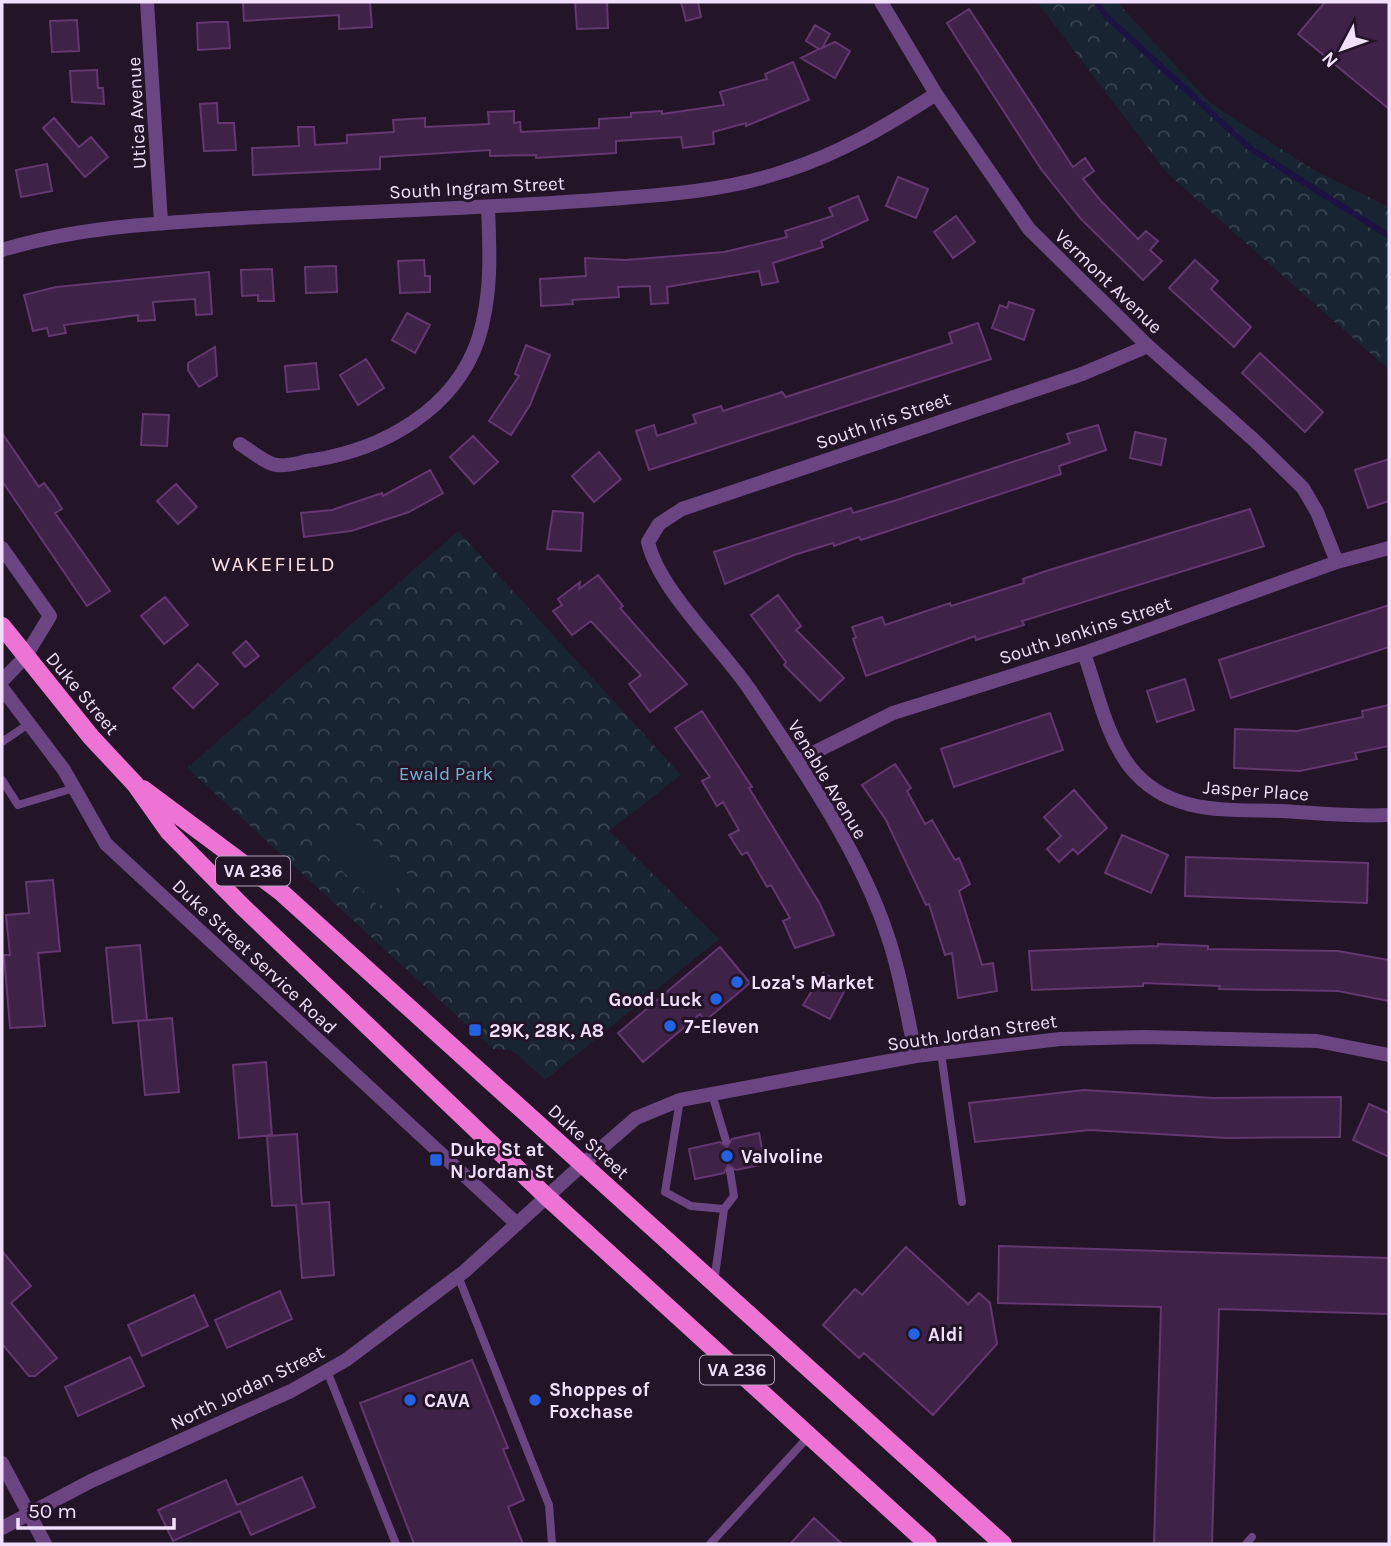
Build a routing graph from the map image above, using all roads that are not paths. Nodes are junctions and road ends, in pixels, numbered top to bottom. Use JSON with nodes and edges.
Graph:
{"nodes":[{"id":1,"x":147,"y":2,"type":"edge"},
{"id":2,"x":881,"y":2,"type":"edge"},
{"id":3,"x":936,"y":94,"type":"junction"},
{"id":4,"x":488,"y":208,"type":"junction"},
{"id":5,"x":161,"y":222,"type":"junction"},
{"id":6,"x":2,"y":250,"type":"edge"},
{"id":7,"x":1148,"y":346,"type":"junction"},
{"id":8,"x":240,"y":444,"type":"dead end"},
{"id":9,"x":2,"y":548,"type":"edge"},
{"id":10,"x":1389,"y":548,"type":"edge"},
{"id":11,"x":650,"y":549,"type":"joint"},
{"id":12,"x":1337,"y":562,"type":"junction"},
{"id":13,"x":2,"y":626,"type":"edge"},
{"id":14,"x":1084,"y":653,"type":"junction"},
{"id":15,"x":25,"y":657,"type":"junction"},
{"id":16,"x":2,"y":681,"type":"edge"},
{"id":17,"x":2,"y":688,"type":"edge"},
{"id":18,"x":30,"y":723,"type":"junction"},
{"id":19,"x":2,"y":742,"type":"edge"},
{"id":20,"x":797,"y":761,"type":"junction"},
{"id":21,"x":2,"y":780,"type":"edge"},
{"id":22,"x":135,"y":783,"type":"junction"},
{"id":23,"x":74,"y":788,"type":"junction"},
{"id":24,"x":1389,"y":815,"type":"edge"},
{"id":25,"x":941,"y":1053,"type":"junction"},
{"id":26,"x":1389,"y":1055,"type":"edge"},
{"id":27,"x":916,"y":1056,"type":"junction"},
{"id":28,"x":712,"y":1094,"type":"junction"},
{"id":29,"x":680,"y":1100,"type":"junction"},
{"id":30,"x":726,"y":1141,"type":"dead end"},
{"id":31,"x":583,"y":1164,"type":"junction"},
{"id":32,"x":730,"y":1171,"type":"dead end"},
{"id":33,"x":547,"y":1197,"type":"junction"},
{"id":34,"x":962,"y":1202,"type":"dead end"},
{"id":35,"x":724,"y":1209,"type":"junction"},
{"id":36,"x":517,"y":1224,"type":"junction"},
{"id":37,"x":458,"y":1276,"type":"junction"},
{"id":38,"x":714,"y":1283,"type":"junction"},
{"id":39,"x":327,"y":1371,"type":"junction"},
{"id":40,"x":809,"y":1436,"type":"junction"},
{"id":41,"x":2,"y":1463,"type":"edge"},
{"id":42,"x":29,"y":1513,"type":"junction"},
{"id":43,"x":2,"y":1528,"type":"edge"},
{"id":44,"x":1252,"y":1537,"type":"dead end"},
{"id":45,"x":45,"y":1544,"type":"edge"},
{"id":46,"x":396,"y":1544,"type":"edge"},
{"id":47,"x":552,"y":1544,"type":"edge"},
{"id":48,"x":710,"y":1544,"type":"edge"},
{"id":49,"x":928,"y":1544,"type":"edge"},
{"id":50,"x":1003,"y":1544,"type":"edge"},
{"id":51,"x":1246,"y":1544,"type":"edge"}],
"edges":[{"from":1,"to":5,"type":"street","name":"Utica Avenue"},
{"from":2,"to":3,"type":"street","name":"Vermont Avenue"},
{"from":3,"to":4,"type":"street","name":"South Ingram Street"},
{"from":3,"to":7,"type":"street","name":"Vermont Avenue"},
{"from":4,"to":5,"type":"street","name":"South Ingram Street"},
{"from":4,"to":8,"type":"street"},
{"from":5,"to":6,"type":"street","name":"South Ingram Street"},
{"from":7,"to":11,"type":"street","name":"South Iris Street"},
{"from":7,"to":12,"type":"street","name":"Vermont Avenue"},
{"from":9,"to":15,"type":"street"},
{"from":10,"to":12,"type":"street","name":"South Jenkins Street"},
{"from":11,"to":20,"type":"street","name":"Venable Avenue"},
{"from":12,"to":14,"type":"street","name":"South Jenkins Street"},
{"from":13,"to":15,"type":"main road","name":"Duke Street","number":"VA 236"},
{"from":14,"to":20,"type":"street","name":"South Jenkins Street"},
{"from":14,"to":24,"type":"street","name":"Jasper Place"},
{"from":15,"to":16,"type":"street"},
{"from":15,"to":22,"type":"main road","name":"Duke Street","number":"VA 236"},
{"from":17,"to":18,"type":"street","name":"Duke Street Service Road"},
{"from":18,"to":19,"type":"lane"},
{"from":18,"to":23,"type":"street","name":"Duke Street Service Road"},
{"from":20,"to":27,"type":"street","name":"Venable Avenue"},
{"from":21,"to":23,"type":"lane"},
{"from":22,"to":31,"type":"main road","name":"Duke Street","number":"VA 236"},
{"from":22,"to":33,"type":"main road","name":"Duke Street","number":"VA 236"},
{"from":23,"to":36,"type":"street","name":"Duke Street Service Road"},
{"from":25,"to":26,"type":"street","name":"South Jordan Street"},
{"from":25,"to":27,"type":"street","name":"South Jordan Street"},
{"from":25,"to":34,"type":"lane"},
{"from":27,"to":28,"type":"street","name":"South Jordan Street"},
{"from":28,"to":29,"type":"street","name":"South Jordan Street"},
{"from":28,"to":30,"type":"lane"},
{"from":29,"to":31,"type":"street","name":"South Jordan Street"},
{"from":29,"to":35,"type":"lane"},
{"from":31,"to":33,"type":"street","name":"North Jordan Street"},
{"from":31,"to":38,"type":"main road","name":"Duke Street","number":"VA 236"},
{"from":32,"to":35,"type":"lane"},
{"from":33,"to":36,"type":"street","name":"North Jordan Street"},
{"from":33,"to":40,"type":"main road","name":"Duke Street","number":"VA 236"},
{"from":35,"to":38,"type":"lane"},
{"from":36,"to":37,"type":"street","name":"North Jordan Street"},
{"from":37,"to":39,"type":"street","name":"North Jordan Street"},
{"from":37,"to":47,"type":"lane"},
{"from":38,"to":50,"type":"main road","name":"Duke Street","number":"VA 236"},
{"from":39,"to":42,"type":"street","name":"North Jordan Street"},
{"from":39,"to":46,"type":"lane"},
{"from":40,"to":48,"type":"lane"},
{"from":40,"to":49,"type":"main road","name":"Duke Street","number":"VA 236"},
{"from":41,"to":42,"type":"street"},
{"from":42,"to":43,"type":"street","name":"North Jordan Street"},
{"from":42,"to":45,"type":"street"},
{"from":44,"to":51,"type":"lane"}]}
